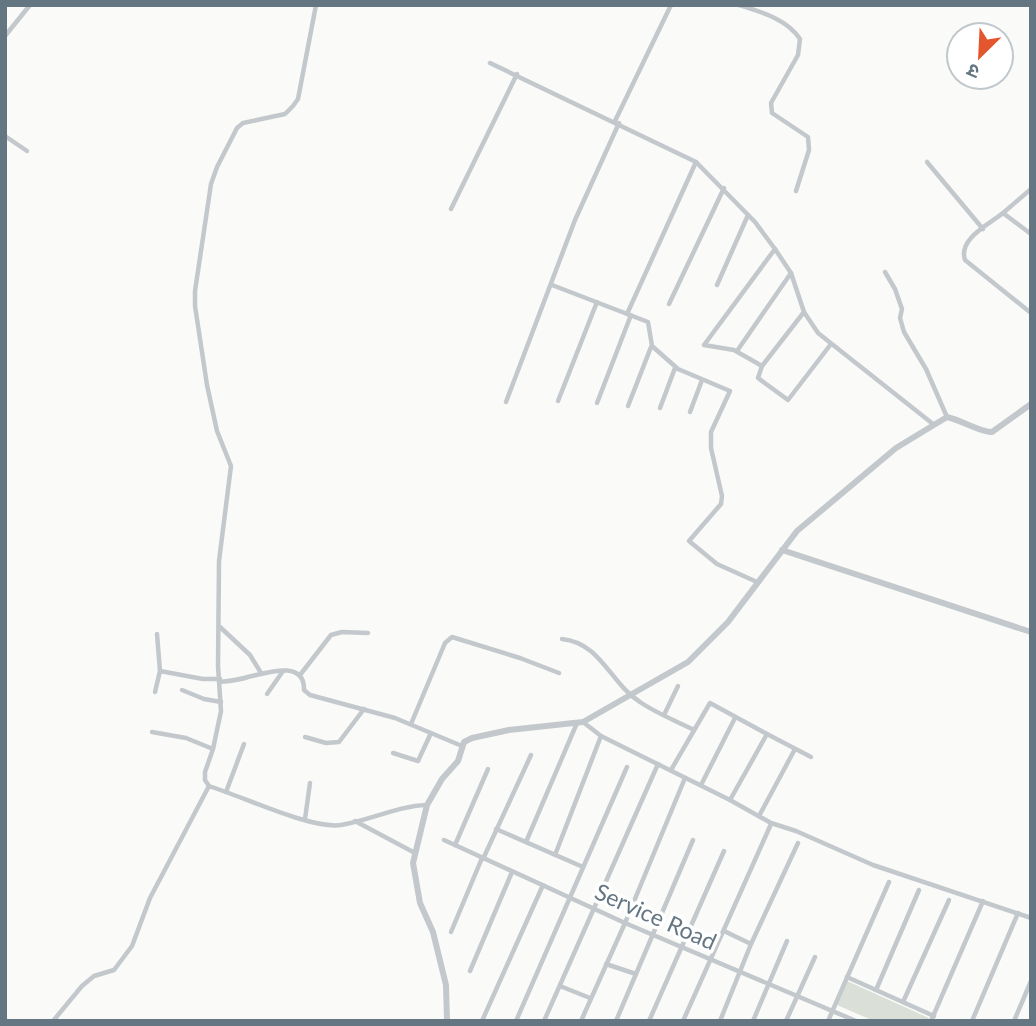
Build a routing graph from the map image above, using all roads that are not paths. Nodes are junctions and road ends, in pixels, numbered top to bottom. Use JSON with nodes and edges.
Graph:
{"nodes":[{"id":1,"x":30,"y":5,"type":"edge"},
{"id":2,"x":316,"y":5,"type":"edge"},
{"id":3,"x":671,"y":5,"type":"edge"},
{"id":4,"x":739,"y":5,"type":"edge"},
{"id":5,"x":5,"y":36,"type":"edge"},
{"id":6,"x":490,"y":63,"type":"dead end"},
{"id":7,"x":517,"y":74,"type":"junction"},
{"id":8,"x":617,"y":122,"type":"junction"},
{"id":9,"x":5,"y":136,"type":"edge"},
{"id":10,"x":27,"y":151,"type":"dead end"},
{"id":11,"x":696,"y":162,"type":"junction"},
{"id":12,"x":927,"y":162,"type":"dead end"},
{"id":13,"x":724,"y":188,"type":"junction"},
{"id":14,"x":1031,"y":189,"type":"edge"},
{"id":15,"x":796,"y":191,"type":"dead end"},
{"id":16,"x":451,"y":209,"type":"dead end"},
{"id":17,"x":1003,"y":213,"type":"junction"},
{"id":18,"x":748,"y":215,"type":"junction"},
{"id":19,"x":983,"y":229,"type":"junction"},
{"id":20,"x":1031,"y":234,"type":"edge"},
{"id":21,"x":775,"y":249,"type":"junction"},
{"id":22,"x":885,"y":272,"type":"dead end"},
{"id":23,"x":790,"y":273,"type":"junction"},
{"id":24,"x":552,"y":285,"type":"junction"},
{"id":25,"x":717,"y":285,"type":"dead end"},
{"id":26,"x":597,"y":302,"type":"junction"},
{"id":27,"x":669,"y":304,"type":"dead end"},
{"id":28,"x":804,"y":312,"type":"junction"},
{"id":29,"x":1031,"y":313,"type":"edge"},
{"id":30,"x":629,"y":314,"type":"junction"},
{"id":31,"x":831,"y":344,"type":"junction"},
{"id":32,"x":652,"y":346,"type":"junction"},
{"id":33,"x":737,"y":351,"type":"junction"},
{"id":34,"x":762,"y":366,"type":"junction"},
{"id":35,"x":676,"y":368,"type":"junction"},
{"id":36,"x":702,"y":380,"type":"junction"},
{"id":37,"x":558,"y":401,"type":"dead end"},
{"id":38,"x":506,"y":402,"type":"dead end"},
{"id":39,"x":597,"y":402,"type":"dead end"},
{"id":40,"x":1031,"y":404,"type":"edge"},
{"id":41,"x":628,"y":406,"type":"dead end"},
{"id":42,"x":660,"y":408,"type":"dead end"},
{"id":43,"x":690,"y":412,"type":"dead end"},
{"id":44,"x":947,"y":417,"type":"junction"},
{"id":45,"x":933,"y":424,"type":"junction"},
{"id":46,"x":782,"y":550,"type":"junction"},
{"id":47,"x":757,"y":582,"type":"junction"},
{"id":48,"x":219,"y":626,"type":"junction"},
{"id":49,"x":1031,"y":632,"type":"edge"},
{"id":50,"x":368,"y":633,"type":"dead end"},
{"id":51,"x":157,"y":634,"type":"dead end"},
{"id":52,"x":562,"y":639,"type":"dead end"},
{"id":53,"x":283,"y":670,"type":"junction"},
{"id":54,"x":160,"y":671,"type":"junction"},
{"id":55,"x":261,"y":673,"type":"junction"},
{"id":56,"x":559,"y":673,"type":"dead end"},
{"id":57,"x":300,"y":675,"type":"junction"},
{"id":58,"x":220,"y":681,"type":"junction"},
{"id":59,"x":678,"y":687,"type":"dead end"},
{"id":60,"x":182,"y":690,"type":"dead end"},
{"id":61,"x":155,"y":692,"type":"dead end"},
{"id":62,"x":267,"y":694,"type":"dead end"},
{"id":63,"x":632,"y":696,"type":"junction"},
{"id":64,"x":221,"y":702,"type":"junction"},
{"id":65,"x":363,"y":709,"type":"junction"},
{"id":66,"x":664,"y":715,"type":"junction"},
{"id":67,"x":736,"y":718,"type":"junction"},
{"id":68,"x":580,"y":722,"type":"junction"},
{"id":69,"x":411,"y":724,"type":"junction"},
{"id":70,"x":694,"y":730,"type":"junction"},
{"id":71,"x":152,"y":732,"type":"dead end"},
{"id":72,"x":431,"y":733,"type":"junction"},
{"id":73,"x":766,"y":734,"type":"junction"},
{"id":74,"x":601,"y":736,"type":"junction"},
{"id":75,"x":305,"y":737,"type":"dead end"},
{"id":76,"x":244,"y":744,"type":"dead end"},
{"id":77,"x":462,"y":746,"type":"junction"},
{"id":78,"x":213,"y":749,"type":"junction"},
{"id":79,"x":795,"y":749,"type":"junction"},
{"id":80,"x":393,"y":753,"type":"dead end"},
{"id":81,"x":531,"y":755,"type":"dead end"},
{"id":82,"x":811,"y":757,"type":"dead end"},
{"id":83,"x":658,"y":764,"type":"junction"},
{"id":84,"x":627,"y":767,"type":"dead end"},
{"id":85,"x":488,"y":769,"type":"dead end"},
{"id":86,"x":671,"y":770,"type":"junction"},
{"id":87,"x":685,"y":778,"type":"junction"},
{"id":88,"x":310,"y":783,"type":"dead end"},
{"id":89,"x":701,"y":785,"type":"junction"},
{"id":90,"x":209,"y":786,"type":"junction"},
{"id":91,"x":226,"y":792,"type":"junction"},
{"id":92,"x":730,"y":800,"type":"junction"},
{"id":93,"x":427,"y":805,"type":"junction"},
{"id":94,"x":759,"y":816,"type":"junction"},
{"id":95,"x":305,"y":819,"type":"junction"},
{"id":96,"x":355,"y":821,"type":"junction"},
{"id":97,"x":771,"y":823,"type":"junction"},
{"id":98,"x":496,"y":830,"type":"junction"},
{"id":99,"x":444,"y":840,"type":"dead end"},
{"id":100,"x":693,"y":840,"type":"dead end"},
{"id":101,"x":526,"y":842,"type":"junction"},
{"id":102,"x":798,"y":843,"type":"dead end"},
{"id":103,"x":455,"y":845,"type":"junction"},
{"id":104,"x":724,"y":851,"type":"dead end"},
{"id":105,"x":415,"y":853,"type":"junction"},
{"id":106,"x":555,"y":855,"type":"junction"},
{"id":107,"x":482,"y":859,"type":"junction"},
{"id":108,"x":583,"y":867,"type":"junction"},
{"id":109,"x":512,"y":872,"type":"junction"},
{"id":110,"x":888,"y":882,"type":"dead end"},
{"id":111,"x":543,"y":885,"type":"junction"},
{"id":112,"x":919,"y":890,"type":"dead end"},
{"id":113,"x":571,"y":897,"type":"junction"},
{"id":114,"x":949,"y":900,"type":"dead end"},
{"id":115,"x":983,"y":901,"type":"junction"},
{"id":116,"x":594,"y":909,"type":"junction"},
{"id":117,"x":1018,"y":914,"type":"junction"},
{"id":118,"x":1031,"y":918,"type":"edge"},
{"id":119,"x":625,"y":923,"type":"junction"},
{"id":120,"x":724,"y":931,"type":"junction"},
{"id":121,"x":451,"y":932,"type":"dead end"},
{"id":122,"x":652,"y":933,"type":"junction"},
{"id":123,"x":787,"y":941,"type":"dead end"},
{"id":124,"x":751,"y":944,"type":"junction"},
{"id":125,"x":682,"y":946,"type":"junction"},
{"id":126,"x":815,"y":957,"type":"dead end"},
{"id":127,"x":712,"y":960,"type":"junction"},
{"id":128,"x":606,"y":964,"type":"junction"},
{"id":129,"x":470,"y":971,"type":"dead end"},
{"id":130,"x":739,"y":972,"type":"junction"},
{"id":131,"x":636,"y":974,"type":"junction"},
{"id":132,"x":847,"y":977,"type":"junction"},
{"id":133,"x":1031,"y":981,"type":"edge"},
{"id":134,"x":769,"y":985,"type":"junction"},
{"id":135,"x":560,"y":986,"type":"junction"},
{"id":136,"x":876,"y":990,"type":"junction"},
{"id":137,"x":1028,"y":993,"type":"edge"},
{"id":138,"x":797,"y":996,"type":"junction"},
{"id":139,"x":590,"y":998,"type":"junction"},
{"id":140,"x":903,"y":1002,"type":"junction"},
{"id":141,"x":832,"y":1012,"type":"junction"},
{"id":142,"x":932,"y":1018,"type":"edge"},
{"id":143,"x":545,"y":1020,"type":"edge"},
{"id":144,"x":53,"y":1021,"type":"edge"},
{"id":145,"x":447,"y":1021,"type":"edge"},
{"id":146,"x":482,"y":1021,"type":"edge"},
{"id":147,"x":516,"y":1021,"type":"edge"},
{"id":148,"x":581,"y":1021,"type":"edge"},
{"id":149,"x":616,"y":1021,"type":"edge"},
{"id":150,"x":649,"y":1021,"type":"edge"},
{"id":151,"x":683,"y":1021,"type":"edge"},
{"id":152,"x":720,"y":1021,"type":"edge"},
{"id":153,"x":753,"y":1021,"type":"edge"},
{"id":154,"x":786,"y":1021,"type":"edge"},
{"id":155,"x":828,"y":1021,"type":"edge"},
{"id":156,"x":855,"y":1021,"type":"edge"},
{"id":157,"x":972,"y":1021,"type":"edge"},
{"id":158,"x":1014,"y":1021,"type":"edge"}],
"edges":[{"from":1,"to":5,"type":"street"},
{"from":2,"to":48,"type":"street"},
{"from":3,"to":8,"type":"street"},
{"from":4,"to":15,"type":"street"},
{"from":6,"to":7,"type":"street"},
{"from":7,"to":8,"type":"street"},
{"from":7,"to":16,"type":"street"},
{"from":8,"to":11,"type":"street"},
{"from":8,"to":24,"type":"street"},
{"from":9,"to":10,"type":"street"},
{"from":11,"to":13,"type":"street"},
{"from":11,"to":30,"type":"street"},
{"from":12,"to":19,"type":"street"},
{"from":13,"to":18,"type":"street"},
{"from":13,"to":27,"type":"street"},
{"from":14,"to":17,"type":"street"},
{"from":17,"to":19,"type":"street"},
{"from":17,"to":20,"type":"street"},
{"from":18,"to":21,"type":"street"},
{"from":18,"to":25,"type":"street"},
{"from":19,"to":29,"type":"street"},
{"from":21,"to":23,"type":"street"},
{"from":21,"to":33,"type":"street"},
{"from":22,"to":44,"type":"street"},
{"from":23,"to":28,"type":"street"},
{"from":23,"to":33,"type":"street"},
{"from":24,"to":26,"type":"street"},
{"from":24,"to":38,"type":"street"},
{"from":26,"to":30,"type":"street"},
{"from":26,"to":37,"type":"street"},
{"from":28,"to":31,"type":"street"},
{"from":28,"to":34,"type":"street"},
{"from":30,"to":32,"type":"street"},
{"from":30,"to":39,"type":"street"},
{"from":31,"to":34,"type":"street"},
{"from":31,"to":45,"type":"street"},
{"from":32,"to":35,"type":"street"},
{"from":32,"to":41,"type":"street"},
{"from":33,"to":34,"type":"street"},
{"from":35,"to":36,"type":"street"},
{"from":35,"to":42,"type":"street"},
{"from":36,"to":43,"type":"street"},
{"from":36,"to":47,"type":"street"},
{"from":40,"to":44,"type":"street"},
{"from":44,"to":45,"type":"street"},
{"from":45,"to":46,"type":"street"},
{"from":46,"to":47,"type":"street"},
{"from":46,"to":49,"type":"street"},
{"from":47,"to":63,"type":"street"},
{"from":48,"to":55,"type":"street"},
{"from":48,"to":58,"type":"street"},
{"from":50,"to":57,"type":"street"},
{"from":51,"to":54,"type":"street"},
{"from":52,"to":63,"type":"street"},
{"from":53,"to":55,"type":"street"},
{"from":53,"to":57,"type":"street"},
{"from":53,"to":62,"type":"street"},
{"from":54,"to":58,"type":"street"},
{"from":54,"to":61,"type":"street"},
{"from":55,"to":58,"type":"street"},
{"from":56,"to":69,"type":"street"},
{"from":57,"to":65,"type":"street"},
{"from":58,"to":64,"type":"street"},
{"from":59,"to":66,"type":"street"},
{"from":60,"to":64,"type":"street"},
{"from":63,"to":66,"type":"street"},
{"from":63,"to":68,"type":"street"},
{"from":64,"to":78,"type":"street"},
{"from":65,"to":69,"type":"street"},
{"from":65,"to":75,"type":"street"},
{"from":66,"to":70,"type":"street"},
{"from":67,"to":70,"type":"street"},
{"from":67,"to":73,"type":"street"},
{"from":67,"to":89,"type":"street"},
{"from":68,"to":74,"type":"street"},
{"from":68,"to":77,"type":"street"},
{"from":68,"to":101,"type":"street"},
{"from":69,"to":72,"type":"street"},
{"from":70,"to":86,"type":"street"},
{"from":71,"to":78,"type":"street"},
{"from":72,"to":77,"type":"street"},
{"from":72,"to":80,"type":"street"},
{"from":73,"to":79,"type":"street"},
{"from":73,"to":92,"type":"street"},
{"from":74,"to":83,"type":"street"},
{"from":74,"to":106,"type":"street"},
{"from":76,"to":91,"type":"street"},
{"from":77,"to":93,"type":"street"},
{"from":78,"to":90,"type":"street"},
{"from":79,"to":82,"type":"street"},
{"from":79,"to":94,"type":"street"},
{"from":81,"to":98,"type":"street"},
{"from":83,"to":86,"type":"street"},
{"from":83,"to":116,"type":"street"},
{"from":84,"to":108,"type":"street"},
{"from":85,"to":103,"type":"street"},
{"from":86,"to":87,"type":"street"},
{"from":87,"to":89,"type":"street"},
{"from":87,"to":119,"type":"street"},
{"from":88,"to":95,"type":"street"},
{"from":89,"to":92,"type":"street"},
{"from":90,"to":91,"type":"street"},
{"from":90,"to":144,"type":"street"},
{"from":91,"to":95,"type":"street"},
{"from":92,"to":94,"type":"street"},
{"from":93,"to":96,"type":"street"},
{"from":93,"to":105,"type":"street"},
{"from":94,"to":97,"type":"street"},
{"from":95,"to":96,"type":"street"},
{"from":96,"to":105,"type":"street"},
{"from":97,"to":115,"type":"street"},
{"from":97,"to":120,"type":"street"},
{"from":98,"to":101,"type":"street"},
{"from":98,"to":107,"type":"street"},
{"from":99,"to":103,"type":"street","name":"Service Road"},
{"from":100,"to":122,"type":"street"},
{"from":101,"to":106,"type":"street"},
{"from":102,"to":124,"type":"street"},
{"from":103,"to":107,"type":"street","name":"Service Road"},
{"from":104,"to":125,"type":"street"},
{"from":105,"to":145,"type":"street"},
{"from":106,"to":108,"type":"street"},
{"from":107,"to":109,"type":"street","name":"Service Road"},
{"from":107,"to":121,"type":"street"},
{"from":108,"to":113,"type":"street"},
{"from":109,"to":111,"type":"street","name":"Service Road"},
{"from":109,"to":129,"type":"street"},
{"from":110,"to":132,"type":"street"},
{"from":111,"to":113,"type":"street","name":"Service Road"},
{"from":111,"to":146,"type":"street"},
{"from":112,"to":136,"type":"street"},
{"from":113,"to":116,"type":"street","name":"Service Road"},
{"from":113,"to":147,"type":"street"},
{"from":114,"to":140,"type":"street"},
{"from":115,"to":117,"type":"street"},
{"from":115,"to":142,"type":"street"},
{"from":116,"to":119,"type":"street","name":"Service Road"},
{"from":116,"to":135,"type":"street"},
{"from":117,"to":118,"type":"street"},
{"from":117,"to":157,"type":"street"},
{"from":119,"to":122,"type":"street","name":"Service Road"},
{"from":119,"to":128,"type":"street"},
{"from":120,"to":124,"type":"street"},
{"from":120,"to":127,"type":"street"},
{"from":122,"to":125,"type":"street","name":"Service Road"},
{"from":122,"to":131,"type":"street"},
{"from":123,"to":134,"type":"street"},
{"from":124,"to":130,"type":"street"},
{"from":125,"to":127,"type":"street","name":"Service Road"},
{"from":125,"to":150,"type":"street"},
{"from":126,"to":138,"type":"street"},
{"from":127,"to":130,"type":"street","name":"Service Road"},
{"from":127,"to":151,"type":"street"},
{"from":128,"to":131,"type":"street"},
{"from":128,"to":139,"type":"street"},
{"from":130,"to":134,"type":"street","name":"Service Road"},
{"from":130,"to":152,"type":"street"},
{"from":131,"to":149,"type":"street"},
{"from":132,"to":136,"type":"street"},
{"from":132,"to":141,"type":"street"},
{"from":133,"to":137,"type":"street"},
{"from":134,"to":138,"type":"street","name":"Service Road"},
{"from":134,"to":153,"type":"street"},
{"from":135,"to":139,"type":"street"},
{"from":135,"to":143,"type":"street"},
{"from":136,"to":140,"type":"street"},
{"from":137,"to":158,"type":"street"},
{"from":138,"to":141,"type":"street","name":"Service Road"},
{"from":138,"to":154,"type":"street"},
{"from":139,"to":148,"type":"street"},
{"from":140,"to":142,"type":"street"},
{"from":141,"to":155,"type":"street"},
{"from":141,"to":156,"type":"street","name":"Service Road"}]}
